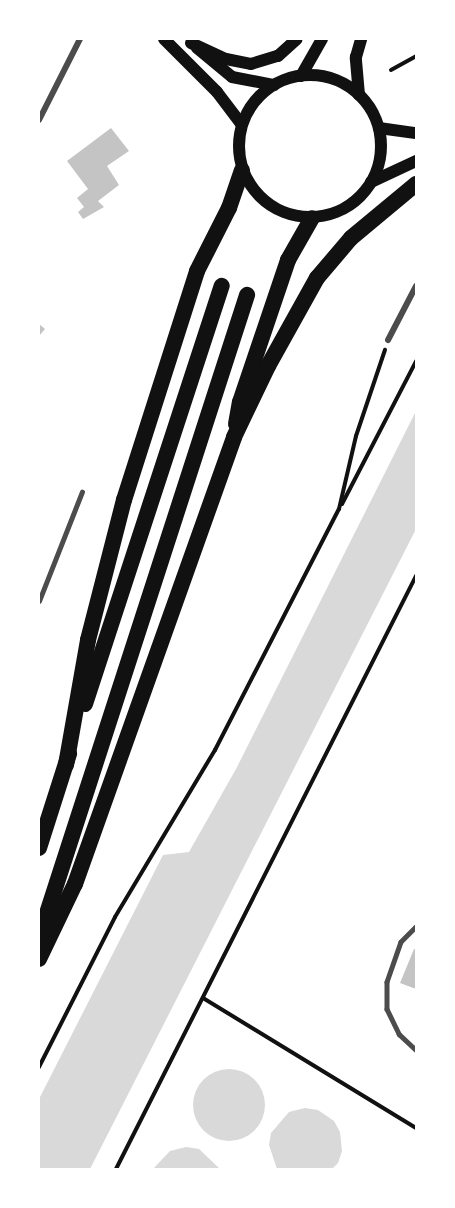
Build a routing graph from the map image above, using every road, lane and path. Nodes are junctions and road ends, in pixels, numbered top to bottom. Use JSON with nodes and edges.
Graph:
{"nodes":[{"id":1,"x":80,"y":39,"type":"edge"},
{"id":2,"x":164,"y":39,"type":"edge"},
{"id":3,"x":297,"y":39,"type":"edge"},
{"id":4,"x":322,"y":39,"type":"edge"},
{"id":5,"x":361,"y":39,"type":"edge"},
{"id":6,"x":189,"y":41,"type":"edge"},
{"id":7,"x":416,"y":56,"type":"edge"},
{"id":8,"x":391,"y":70,"type":"dead end"},
{"id":9,"x":301,"y":75,"type":"junction"},
{"id":10,"x":274,"y":85,"type":"junction"},
{"id":11,"x":359,"y":95,"type":"junction"},
{"id":12,"x":39,"y":120,"type":"edge"},
{"id":13,"x":242,"y":125,"type":"junction"},
{"id":14,"x":378,"y":128,"type":"junction"},
{"id":15,"x":416,"y":133,"type":"edge"},
{"id":16,"x":416,"y":161,"type":"edge"},
{"id":17,"x":242,"y":170,"type":"junction"},
{"id":18,"x":372,"y":182,"type":"junction"},
{"id":19,"x":416,"y":184,"type":"edge"},
{"id":20,"x":312,"y":218,"type":"junction"},
{"id":21,"x":222,"y":286,"type":"dead end"},
{"id":22,"x":416,"y":286,"type":"edge"},
{"id":23,"x":247,"y":295,"type":"dead end"},
{"id":24,"x":388,"y":340,"type":"joint"},
{"id":25,"x":416,"y":361,"type":"edge"},
{"id":26,"x":234,"y":437,"type":"junction"},
{"id":27,"x":82,"y":492,"type":"dead end"},
{"id":28,"x":339,"y":509,"type":"junction"},
{"id":29,"x":416,"y":576,"type":"edge"},
{"id":30,"x":39,"y":601,"type":"edge"},
{"id":31,"x":66,"y":765,"type":"junction"},
{"id":32,"x":39,"y":848,"type":"edge"},
{"id":33,"x":416,"y":927,"type":"edge"},
{"id":34,"x":39,"y":938,"type":"edge"},
{"id":35,"x":39,"y":959,"type":"edge"},
{"id":36,"x":202,"y":998,"type":"junction"},
{"id":37,"x":416,"y":1050,"type":"edge"},
{"id":38,"x":39,"y":1067,"type":"edge"},
{"id":39,"x":416,"y":1128,"type":"edge"},
{"id":40,"x":116,"y":1169,"type":"edge"}],
"edges":[{"from":1,"to":12,"type":"street"},
{"from":2,"to":13,"type":"main road"},
{"from":3,"to":6,"type":"main road"},
{"from":4,"to":9,"type":"main road"},
{"from":5,"to":11,"type":"main road"},
{"from":6,"to":10,"type":"main road"},
{"from":7,"to":8,"type":"path"},
{"from":9,"to":10,"type":"main road"},
{"from":9,"to":11,"type":"main road"},
{"from":10,"to":13,"type":"main road"},
{"from":11,"to":14,"type":"main road"},
{"from":13,"to":17,"type":"main road"},
{"from":14,"to":15,"type":"main road"},
{"from":14,"to":18,"type":"main road"},
{"from":16,"to":18,"type":"main road"},
{"from":17,"to":20,"type":"main road"},
{"from":17,"to":31,"type":"highway"},
{"from":18,"to":20,"type":"main road"},
{"from":19,"to":26,"type":"highway"},
{"from":20,"to":26,"type":"highway"},
{"from":21,"to":31,"type":"highway"},
{"from":22,"to":24,"type":"street"},
{"from":23,"to":34,"type":"highway"},
{"from":24,"to":28,"type":"path"},
{"from":25,"to":28,"type":"path"},
{"from":26,"to":35,"type":"highway"},
{"from":27,"to":30,"type":"lane"},
{"from":28,"to":38,"type":"path"},
{"from":29,"to":36,"type":"path"},
{"from":31,"to":32,"type":"highway"},
{"from":33,"to":37,"type":"lane"},
{"from":36,"to":39,"type":"path"},
{"from":36,"to":40,"type":"path"}]}
